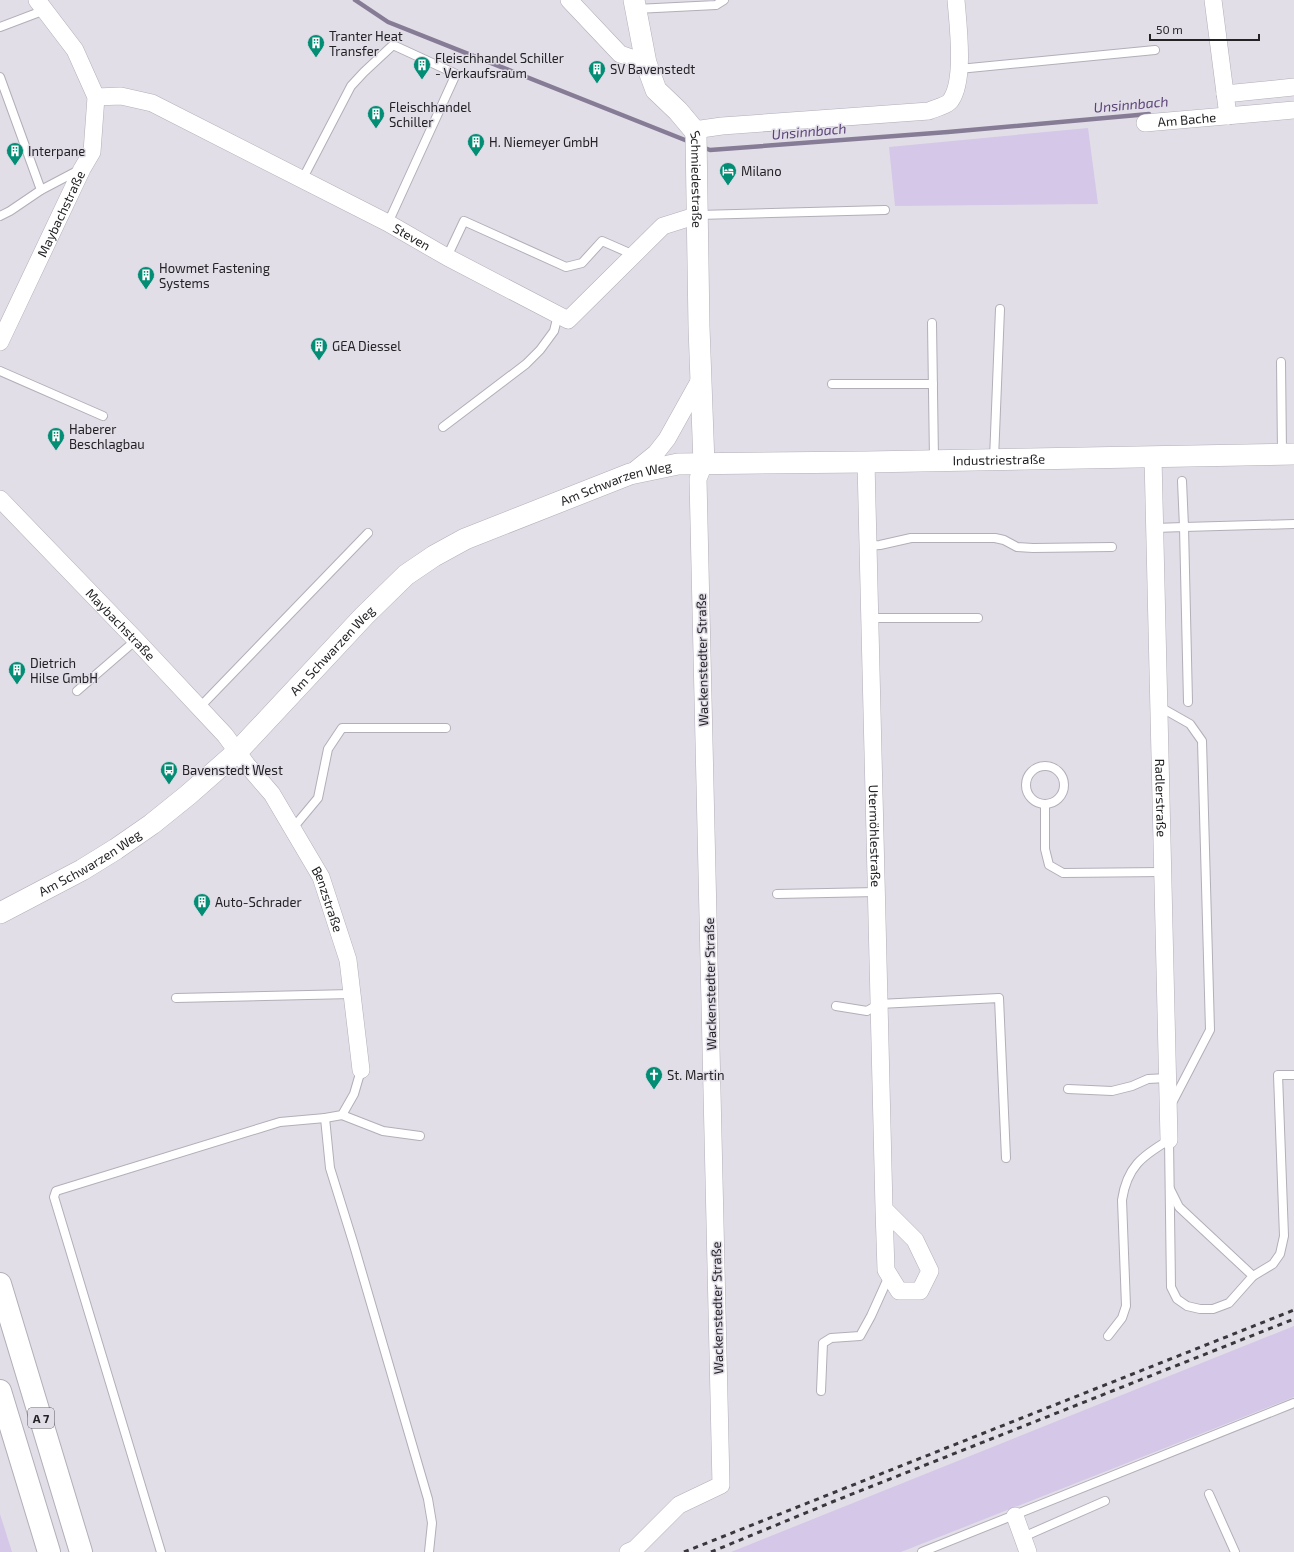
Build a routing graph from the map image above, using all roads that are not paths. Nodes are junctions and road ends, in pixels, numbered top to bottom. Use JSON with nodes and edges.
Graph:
{"nodes":[{"id":1,"x":569,"y":0,"type":"edge"},
{"id":2,"x":724,"y":0,"type":"edge"},
{"id":3,"x":956,"y":0,"type":"edge"},
{"id":4,"x":1213,"y":0,"type":"edge"},
{"id":5,"x":41,"y":5,"type":"edge"},
{"id":6,"x":634,"y":5,"type":"edge"},
{"id":7,"x":0,"y":27,"type":"edge"},
{"id":8,"x":1155,"y":50,"type":"dead end"},
{"id":9,"x":646,"y":63,"type":"junction"},
{"id":10,"x":959,"y":69,"type":"junction"},
{"id":11,"x":0,"y":77,"type":"edge"},
{"id":12,"x":1294,"y":88,"type":"edge"},
{"id":13,"x":96,"y":97,"type":"junction"},
{"id":14,"x":1227,"y":106,"type":"junction"},
{"id":15,"x":1294,"y":110,"type":"edge"},
{"id":16,"x":1145,"y":123,"type":"dead end"},
{"id":17,"x":695,"y":138,"type":"junction"},
{"id":18,"x":82,"y":169,"type":"junction"},
{"id":19,"x":302,"y":180,"type":"junction"},
{"id":20,"x":41,"y":190,"type":"junction"},
{"id":21,"x":885,"y":210,"type":"dead end"},
{"id":22,"x":698,"y":215,"type":"junction"},
{"id":23,"x":0,"y":216,"type":"edge"},
{"id":24,"x":388,"y":223,"type":"junction"},
{"id":25,"x":634,"y":255,"type":"junction"},
{"id":26,"x":447,"y":256,"type":"junction"},
{"id":27,"x":1000,"y":309,"type":"dead end"},
{"id":28,"x":558,"y":315,"type":"junction"},
{"id":29,"x":932,"y":324,"type":"dead end"},
{"id":30,"x":0,"y":342,"type":"edge"},
{"id":31,"x":1281,"y":362,"type":"dead end"},
{"id":32,"x":0,"y":370,"type":"edge"},
{"id":33,"x":701,"y":378,"type":"junction"},
{"id":34,"x":832,"y":384,"type":"dead end"},
{"id":35,"x":933,"y":384,"type":"junction"},
{"id":36,"x":104,"y":416,"type":"dead end"},
{"id":37,"x":443,"y":427,"type":"dead end"},
{"id":38,"x":1288,"y":454,"type":"edge"},
{"id":39,"x":1152,"y":457,"type":"junction"},
{"id":40,"x":994,"y":460,"type":"junction"},
{"id":41,"x":934,"y":461,"type":"junction"},
{"id":42,"x":866,"y":462,"type":"junction"},
{"id":43,"x":704,"y":464,"type":"junction"},
{"id":44,"x":630,"y":474,"type":"junction"},
{"id":45,"x":1182,"y":481,"type":"dead end"},
{"id":46,"x":0,"y":499,"type":"edge"},
{"id":47,"x":1294,"y":524,"type":"edge"},
{"id":48,"x":1184,"y":527,"type":"junction"},
{"id":49,"x":1155,"y":528,"type":"junction"},
{"id":50,"x":368,"y":533,"type":"dead end"},
{"id":51,"x":868,"y":546,"type":"junction"},
{"id":52,"x":1112,"y":547,"type":"dead end"},
{"id":53,"x":870,"y":618,"type":"junction"},
{"id":54,"x":978,"y":618,"type":"dead end"},
{"id":55,"x":136,"y":640,"type":"junction"},
{"id":56,"x":77,"y":691,"type":"dead end"},
{"id":57,"x":1188,"y":702,"type":"dead end"},
{"id":58,"x":1160,"y":707,"type":"junction"},
{"id":59,"x":199,"y":708,"type":"junction"},
{"id":60,"x":446,"y":728,"type":"dead end"},
{"id":61,"x":238,"y":752,"type":"junction"},
{"id":62,"x":1045,"y":804,"type":"junction"},
{"id":63,"x":293,"y":828,"type":"junction"},
{"id":64,"x":1163,"y":872,"type":"junction"},
{"id":65,"x":877,"y":892,"type":"junction"},
{"id":66,"x":777,"y":894,"type":"dead end"},
{"id":67,"x":0,"y":914,"type":"edge"},
{"id":68,"x":352,"y":994,"type":"junction"},
{"id":69,"x":176,"y":998,"type":"dead end"},
{"id":70,"x":879,"y":1004,"type":"junction"},
{"id":71,"x":836,"y":1006,"type":"dead end"},
{"id":72,"x":361,"y":1070,"type":"joint"},
{"id":73,"x":1294,"y":1075,"type":"edge"},
{"id":74,"x":1167,"y":1078,"type":"junction"},
{"id":75,"x":1068,"y":1090,"type":"dead end"},
{"id":76,"x":1168,"y":1110,"type":"junction"},
{"id":77,"x":342,"y":1115,"type":"junction"},
{"id":78,"x":325,"y":1118,"type":"junction"},
{"id":79,"x":420,"y":1136,"type":"dead end"},
{"id":80,"x":1169,"y":1140,"type":"junction"},
{"id":81,"x":1006,"y":1158,"type":"dead end"},
{"id":82,"x":1169,"y":1187,"type":"junction"},
{"id":83,"x":884,"y":1209,"type":"junction"},
{"id":84,"x":889,"y":1275,"type":"junction"},
{"id":85,"x":1253,"y":1276,"type":"junction"},
{"id":86,"x":0,"y":1284,"type":"edge"},
{"id":87,"x":1108,"y":1336,"type":"dead end"},
{"id":88,"x":0,"y":1391,"type":"edge"},
{"id":89,"x":821,"y":1391,"type":"dead end"},
{"id":90,"x":1294,"y":1403,"type":"edge"},
{"id":91,"x":1209,"y":1494,"type":"dead end"},
{"id":92,"x":1105,"y":1501,"type":"dead end"},
{"id":93,"x":1015,"y":1516,"type":"junction"},
{"id":94,"x":1026,"y":1545,"type":"edge"},
{"id":95,"x":49,"y":1552,"type":"edge"},
{"id":96,"x":81,"y":1552,"type":"edge"},
{"id":97,"x":161,"y":1552,"type":"edge"},
{"id":98,"x":429,"y":1552,"type":"edge"},
{"id":99,"x":628,"y":1552,"type":"edge"},
{"id":100,"x":922,"y":1552,"type":"edge"},
{"id":101,"x":1235,"y":1552,"type":"edge"}],
"edges":[{"from":1,"to":9,"type":"street"},
{"from":2,"to":6,"type":"lane"},
{"from":3,"to":10,"type":"street"},
{"from":4,"to":14,"type":"street"},
{"from":5,"to":7,"type":"lane"},
{"from":5,"to":13,"type":"street","name":"Maybachstraße"},
{"from":6,"to":9,"type":"street","name":"Schmiedestraße"},
{"from":8,"to":10,"type":"lane"},
{"from":9,"to":17,"type":"street","name":"Schmiedestraße"},
{"from":10,"to":17,"type":"street"},
{"from":11,"to":20,"type":"lane"},
{"from":12,"to":14,"type":"street"},
{"from":13,"to":18,"type":"street","name":"Maybachstraße"},
{"from":13,"to":19,"type":"street","name":"Steven"},
{"from":14,"to":15,"type":"street","name":"Am Bache"},
{"from":14,"to":16,"type":"street","name":"Am Bache"},
{"from":17,"to":22,"type":"street","name":"Schmiedestraße"},
{"from":18,"to":20,"type":"lane"},
{"from":18,"to":30,"type":"street","name":"Maybachstraße"},
{"from":19,"to":24,"type":"street","name":"Steven"},
{"from":19,"to":24,"type":"lane"},
{"from":20,"to":23,"type":"lane"},
{"from":21,"to":22,"type":"lane"},
{"from":22,"to":25,"type":"street"},
{"from":22,"to":33,"type":"street","name":"Schmiedestraße"},
{"from":24,"to":26,"type":"street","name":"Steven"},
{"from":25,"to":26,"type":"lane"},
{"from":25,"to":28,"type":"street"},
{"from":26,"to":28,"type":"street","name":"Steven"},
{"from":27,"to":40,"type":"lane"},
{"from":28,"to":37,"type":"lane"},
{"from":29,"to":35,"type":"lane"},
{"from":31,"to":38,"type":"lane"},
{"from":32,"to":36,"type":"lane"},
{"from":33,"to":43,"type":"street","name":"Schmiedestraße"},
{"from":33,"to":44,"type":"street"},
{"from":34,"to":35,"type":"lane"},
{"from":35,"to":41,"type":"lane"},
{"from":38,"to":39,"type":"street","name":"Industriestraße"},
{"from":39,"to":40,"type":"street","name":"Industriestraße"},
{"from":39,"to":49,"type":"street","name":"Radlerstraße"},
{"from":40,"to":41,"type":"street","name":"Industriestraße"},
{"from":41,"to":42,"type":"street","name":"Industriestraße"},
{"from":42,"to":43,"type":"street","name":"Industriestraße"},
{"from":42,"to":51,"type":"street","name":"Utermöhlestraße"},
{"from":43,"to":44,"type":"street","name":"Am Schwarzen Weg"},
{"from":43,"to":99,"type":"street","name":"Wackenstedter Straße"},
{"from":44,"to":61,"type":"street","name":"Am Schwarzen Weg"},
{"from":45,"to":48,"type":"lane"},
{"from":46,"to":55,"type":"street","name":"Maybachstraße"},
{"from":47,"to":48,"type":"lane"},
{"from":48,"to":49,"type":"lane"},
{"from":48,"to":57,"type":"lane"},
{"from":49,"to":58,"type":"street","name":"Radlerstraße"},
{"from":50,"to":59,"type":"lane"},
{"from":51,"to":52,"type":"lane"},
{"from":51,"to":53,"type":"street","name":"Utermöhlestraße"},
{"from":53,"to":54,"type":"lane"},
{"from":53,"to":65,"type":"street","name":"Utermöhlestraße"},
{"from":55,"to":56,"type":"lane"},
{"from":55,"to":59,"type":"street","name":"Maybachstraße"},
{"from":58,"to":64,"type":"street","name":"Radlerstraße"},
{"from":58,"to":76,"type":"lane"},
{"from":59,"to":61,"type":"street","name":"Maybachstraße"},
{"from":60,"to":63,"type":"lane"},
{"from":61,"to":63,"type":"street","name":"Benzstraße"},
{"from":61,"to":67,"type":"street","name":"Am Schwarzen Weg"},
{"from":62,"to":62,"type":"lane"},
{"from":62,"to":64,"type":"lane"},
{"from":63,"to":68,"type":"street","name":"Benzstraße"},
{"from":64,"to":74,"type":"street","name":"Radlerstraße"},
{"from":65,"to":66,"type":"lane"},
{"from":65,"to":70,"type":"street","name":"Utermöhlestraße"},
{"from":68,"to":69,"type":"lane"},
{"from":68,"to":72,"type":"street","name":"Benzstraße"},
{"from":70,"to":71,"type":"lane"},
{"from":70,"to":81,"type":"lane"},
{"from":70,"to":83,"type":"street","name":"Utermöhlestraße"},
{"from":72,"to":77,"type":"lane"},
{"from":73,"to":85,"type":"lane"},
{"from":74,"to":75,"type":"lane"},
{"from":74,"to":76,"type":"street","name":"Radlerstraße"},
{"from":76,"to":80,"type":"street","name":"Radlerstraße"},
{"from":77,"to":78,"type":"lane"},
{"from":77,"to":79,"type":"lane"},
{"from":78,"to":97,"type":"lane"},
{"from":78,"to":98,"type":"lane"},
{"from":80,"to":82,"type":"lane"},
{"from":80,"to":87,"type":"lane"},
{"from":82,"to":85,"type":"lane"},
{"from":82,"to":85,"type":"lane"},
{"from":83,"to":84,"type":"street","name":"Utermöhlestraße"},
{"from":83,"to":84,"type":"street","name":"Utermöhlestraße"},
{"from":84,"to":89,"type":"lane"},
{"from":86,"to":96,"type":"highway","number":"A 7"},
{"from":88,"to":95,"type":"highway","number":"A 7"},
{"from":90,"to":93,"type":"lane"},
{"from":91,"to":101,"type":"lane"},
{"from":92,"to":94,"type":"lane"},
{"from":93,"to":94,"type":"street"},
{"from":93,"to":100,"type":"lane"}]}
